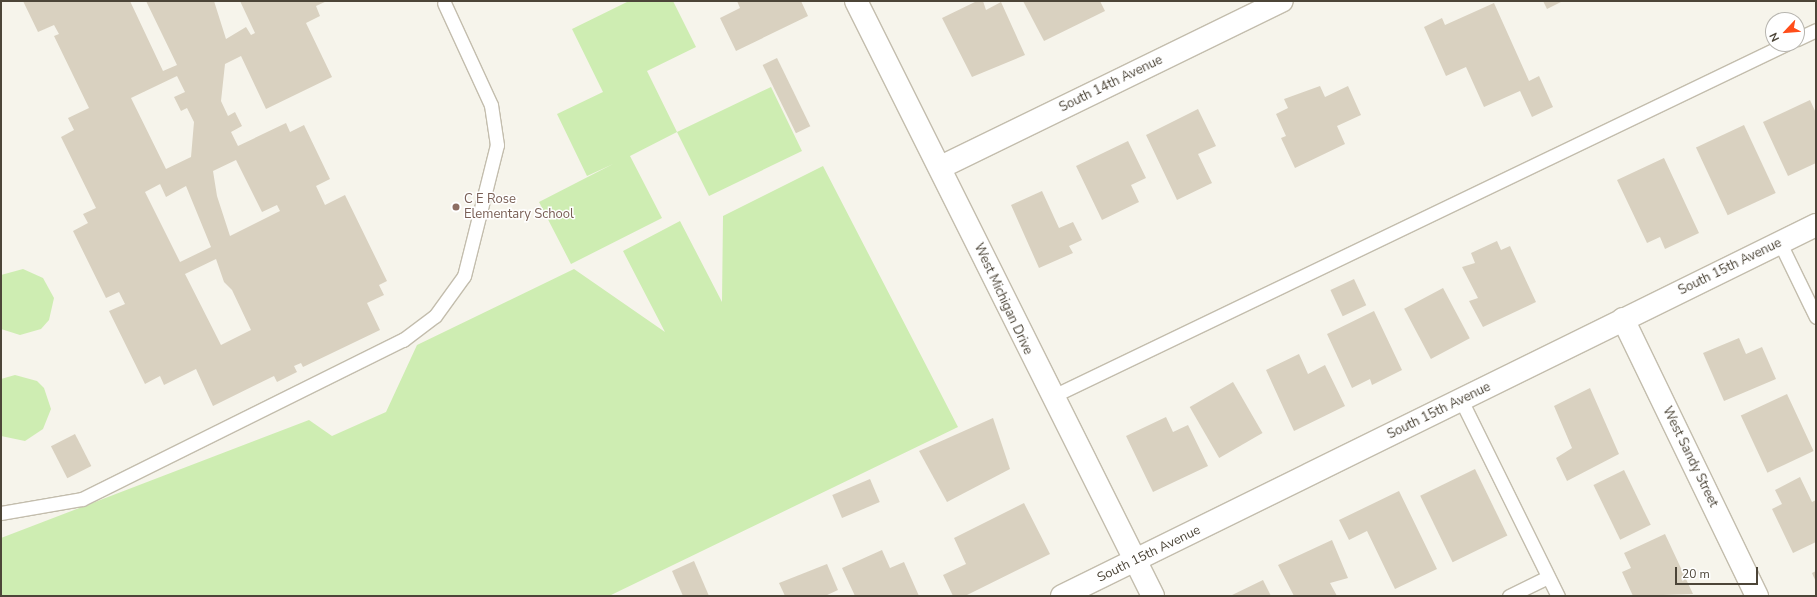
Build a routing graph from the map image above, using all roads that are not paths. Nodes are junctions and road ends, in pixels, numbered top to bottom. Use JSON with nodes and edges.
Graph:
{"nodes":[{"id":1,"x":856,"y":1,"type":"edge"},
{"id":2,"x":1282,"y":1,"type":"edge"},
{"id":3,"x":444,"y":3,"type":"dead end"},
{"id":4,"x":1816,"y":30,"type":"edge"},
{"id":5,"x":1805,"y":35,"type":"edge"},
{"id":6,"x":1769,"y":52,"type":"edge"},
{"id":7,"x":941,"y":167,"type":"junction"},
{"id":8,"x":1816,"y":225,"type":"edge"},
{"id":9,"x":1780,"y":242,"type":"junction"},
{"id":10,"x":1816,"y":317,"type":"edge"},
{"id":11,"x":1623,"y":319,"type":"junction"},
{"id":12,"x":1051,"y":397,"type":"junction"},
{"id":13,"x":1461,"y":400,"type":"junction"},
{"id":14,"x":1,"y":513,"type":"edge"},
{"id":15,"x":1135,"y":561,"type":"junction"},
{"id":16,"x":1548,"y":577,"type":"junction"},
{"id":17,"x":1062,"y":596,"type":"edge"},
{"id":18,"x":1153,"y":596,"type":"edge"},
{"id":19,"x":1509,"y":596,"type":"edge"},
{"id":20,"x":1558,"y":596,"type":"edge"},
{"id":21,"x":1757,"y":596,"type":"edge"}],
"edges":[{"from":1,"to":7,"type":"street","name":"West Michigan Drive"},
{"from":2,"to":7,"type":"street","name":"South 14th Avenue"},
{"from":3,"to":14,"type":"lane"},
{"from":4,"to":5,"type":"lane"},
{"from":6,"to":12,"type":"lane"},
{"from":7,"to":12,"type":"street","name":"West Michigan Drive"},
{"from":8,"to":9,"type":"street","name":"South 15th Avenue"},
{"from":9,"to":10,"type":"lane"},
{"from":9,"to":11,"type":"street","name":"South 15th Avenue"},
{"from":11,"to":13,"type":"street","name":"South 15th Avenue"},
{"from":11,"to":21,"type":"street","name":"West Sandy Street"},
{"from":12,"to":15,"type":"street","name":"West Michigan Drive"},
{"from":13,"to":15,"type":"street","name":"South 15th Avenue"},
{"from":13,"to":16,"type":"lane"},
{"from":15,"to":17,"type":"street","name":"South 15th Avenue"},
{"from":15,"to":18,"type":"street","name":"West Michigan Drive"},
{"from":16,"to":19,"type":"lane"},
{"from":16,"to":20,"type":"lane"}]}
